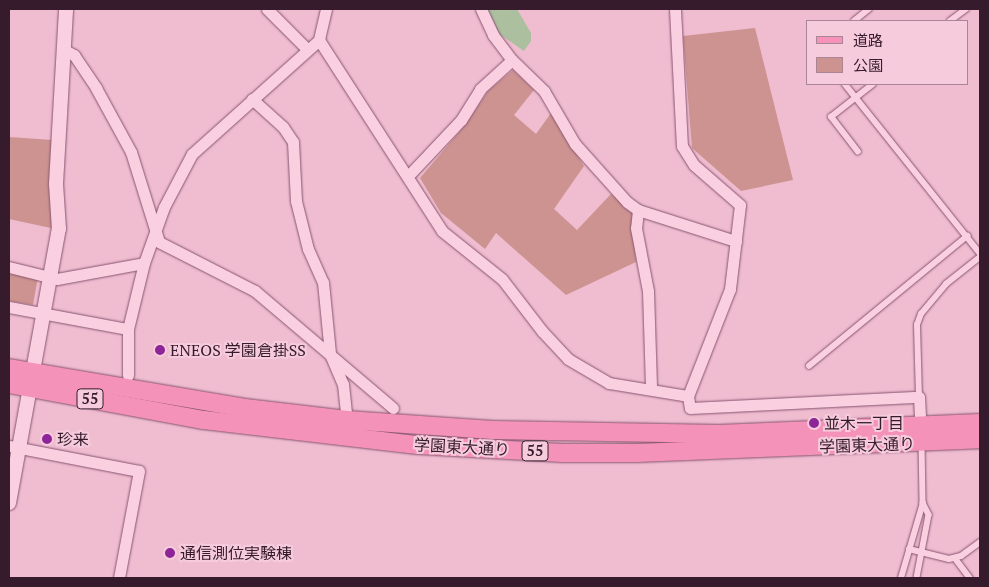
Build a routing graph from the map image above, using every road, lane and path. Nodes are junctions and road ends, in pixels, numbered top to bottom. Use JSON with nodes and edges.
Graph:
{"nodes":[{"id":1,"x":66,"y":9,"type":"edge"},
{"id":2,"x":267,"y":9,"type":"edge"},
{"id":3,"x":326,"y":9,"type":"edge"},
{"id":4,"x":481,"y":9,"type":"edge"},
{"id":5,"x":675,"y":9,"type":"edge"},
{"id":6,"x":869,"y":9,"type":"edge"},
{"id":7,"x":966,"y":9,"type":"edge"},
{"id":8,"x":855,"y":20,"type":"edge"},
{"id":9,"x":951,"y":20,"type":"edge"},
{"id":10,"x":320,"y":40,"type":"junction"},
{"id":11,"x":63,"y":49,"type":"junction"},
{"id":12,"x":307,"y":49,"type":"junction"},
{"id":13,"x":512,"y":60,"type":"junction"},
{"id":14,"x":845,"y":85,"type":"edge"},
{"id":15,"x":872,"y":85,"type":"edge"},
{"id":16,"x":856,"y":97,"type":"junction"},
{"id":17,"x":252,"y":99,"type":"junction"},
{"id":18,"x":858,"y":152,"type":"dead end"},
{"id":19,"x":408,"y":176,"type":"junction"},
{"id":20,"x":638,"y":210,"type":"junction"},
{"id":21,"x":154,"y":234,"type":"junction"},
{"id":22,"x":967,"y":236,"type":"junction"},
{"id":23,"x":736,"y":241,"type":"junction"},
{"id":24,"x":980,"y":252,"type":"edge"},
{"id":25,"x":144,"y":263,"type":"junction"},
{"id":26,"x":9,"y":267,"type":"edge"},
{"id":27,"x":50,"y":277,"type":"junction"},
{"id":28,"x":9,"y":307,"type":"edge"},
{"id":29,"x":44,"y":314,"type":"junction"},
{"id":30,"x":128,"y":329,"type":"junction"},
{"id":31,"x":330,"y":354,"type":"junction"},
{"id":32,"x":809,"y":366,"type":"dead end"},
{"id":33,"x":9,"y":368,"type":"edge"},
{"id":34,"x":128,"y":375,"type":"dead end"},
{"id":35,"x":32,"y":380,"type":"junction"},
{"id":36,"x":9,"y":384,"type":"edge"},
{"id":37,"x":651,"y":389,"type":"junction"},
{"id":38,"x":688,"y":396,"type":"junction"},
{"id":39,"x":918,"y":397,"type":"junction"},
{"id":40,"x":394,"y":408,"type":"dead end"},
{"id":41,"x":347,"y":420,"type":"junction"},
{"id":42,"x":980,"y":423,"type":"edge"},
{"id":43,"x":921,"y":434,"type":"junction"},
{"id":44,"x":980,"y":440,"type":"edge"},
{"id":45,"x":14,"y":446,"type":"edge"},
{"id":46,"x":9,"y":503,"type":"edge"},
{"id":47,"x":923,"y":504,"type":"junction"},
{"id":48,"x":980,"y":542,"type":"edge"},
{"id":49,"x":909,"y":549,"type":"junction"},
{"id":50,"x":924,"y":553,"type":"junction"},
{"id":51,"x":955,"y":558,"type":"junction"},
{"id":52,"x":119,"y":578,"type":"edge"},
{"id":53,"x":901,"y":578,"type":"edge"},
{"id":54,"x":917,"y":578,"type":"edge"},
{"id":55,"x":969,"y":578,"type":"edge"}],
"edges":[{"from":1,"to":11,"type":"street"},
{"from":2,"to":12,"type":"street"},
{"from":3,"to":10,"type":"street"},
{"from":4,"to":13,"type":"street"},
{"from":5,"to":23,"type":"street"},
{"from":6,"to":8,"type":"lane"},
{"from":7,"to":9,"type":"lane"},
{"from":10,"to":12,"type":"street"},
{"from":10,"to":19,"type":"street"},
{"from":11,"to":21,"type":"street"},
{"from":11,"to":27,"type":"street"},
{"from":12,"to":17,"type":"street"},
{"from":13,"to":19,"type":"street"},
{"from":13,"to":20,"type":"street"},
{"from":14,"to":16,"type":"lane"},
{"from":15,"to":16,"type":"lane"},
{"from":16,"to":18,"type":"lane"},
{"from":16,"to":22,"type":"lane"},
{"from":17,"to":21,"type":"street"},
{"from":17,"to":31,"type":"street"},
{"from":19,"to":37,"type":"street"},
{"from":20,"to":23,"type":"street"},
{"from":20,"to":37,"type":"street"},
{"from":21,"to":25,"type":"street"},
{"from":21,"to":31,"type":"street"},
{"from":22,"to":24,"type":"lane"},
{"from":22,"to":32,"type":"lane"},
{"from":23,"to":38,"type":"street"},
{"from":24,"to":39,"type":"lane"},
{"from":25,"to":27,"type":"street"},
{"from":25,"to":30,"type":"street"},
{"from":26,"to":27,"type":"street"},
{"from":27,"to":29,"type":"street"},
{"from":28,"to":29,"type":"street"},
{"from":29,"to":30,"type":"street"},
{"from":29,"to":35,"type":"street"},
{"from":30,"to":34,"type":"street"},
{"from":31,"to":40,"type":"street"},
{"from":31,"to":41,"type":"street"},
{"from":33,"to":35,"type":"main road","name":"学園東大通り","number":"55"},
{"from":35,"to":36,"type":"main road","name":"学園東大通り","number":"55"},
{"from":35,"to":41,"type":"main road","name":"学園東大通り","number":"55"},
{"from":35,"to":43,"type":"main road","name":"学園東大通り","number":"55"},
{"from":35,"to":45,"type":"street"},
{"from":37,"to":38,"type":"street"},
{"from":38,"to":39,"type":"street"},
{"from":39,"to":43,"type":"street"},
{"from":41,"to":43,"type":"main road","name":"学園東大通り","number":"55"},
{"from":42,"to":43,"type":"main road","name":"学園東大通り","number":"55"},
{"from":43,"to":44,"type":"main road","name":"学園東大通り","number":"55"},
{"from":43,"to":47,"type":"lane"},
{"from":45,"to":46,"type":"street"},
{"from":45,"to":52,"type":"street"},
{"from":47,"to":49,"type":"lane"},
{"from":47,"to":50,"type":"lane"},
{"from":48,"to":51,"type":"lane"},
{"from":49,"to":50,"type":"lane"},
{"from":49,"to":53,"type":"lane"},
{"from":50,"to":51,"type":"lane"},
{"from":50,"to":54,"type":"lane"},
{"from":51,"to":55,"type":"lane"}]}
